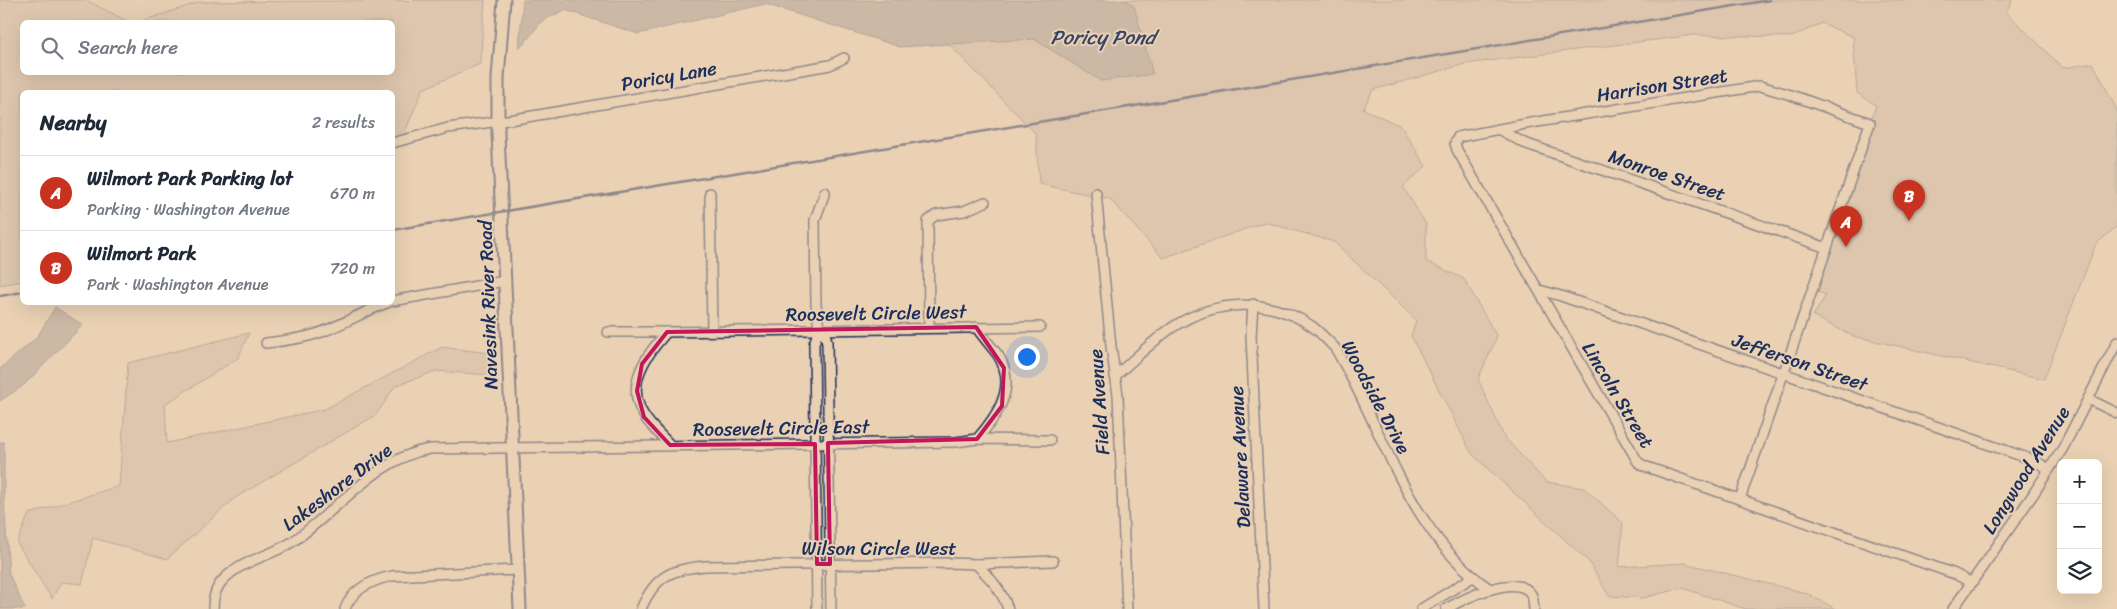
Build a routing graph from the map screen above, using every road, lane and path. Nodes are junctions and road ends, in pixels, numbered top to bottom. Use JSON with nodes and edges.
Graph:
{"nodes":[{"id":1,"x":504,"y":0,"type":"edge"},
{"id":2,"x":844,"y":58,"type":"dead end"},
{"id":3,"x":498,"y":121,"type":"junction"},
{"id":4,"x":1498,"y":130,"type":"junction"},
{"id":5,"x":1456,"y":140,"type":"joint"},
{"id":6,"x":395,"y":142,"type":"edge"},
{"id":7,"x":825,"y":192,"type":"dead end"},
{"id":8,"x":710,"y":193,"type":"dead end"},
{"id":9,"x":1096,"y":193,"type":"dead end"},
{"id":10,"x":985,"y":202,"type":"dead end"},
{"id":11,"x":1827,"y":248,"type":"junction"},
{"id":12,"x":504,"y":281,"type":"junction"},
{"id":13,"x":1539,"y":290,"type":"junction"},
{"id":14,"x":395,"y":300,"type":"edge"},
{"id":15,"x":1253,"y":304,"type":"junction"},
{"id":16,"x":381,"y":305,"type":"edge"},
{"id":17,"x":1040,"y":326,"type":"dead end"},
{"id":18,"x":929,"y":328,"type":"junction"},
{"id":19,"x":976,"y":328,"type":"junction"},
{"id":20,"x":819,"y":329,"type":"junction"},
{"id":21,"x":712,"y":331,"type":"junction"},
{"id":22,"x":608,"y":332,"type":"dead end"},
{"id":23,"x":667,"y":332,"type":"junction"},
{"id":24,"x":2117,"y":342,"type":"edge"},
{"id":25,"x":266,"y":343,"type":"dead end"},
{"id":26,"x":1783,"y":374,"type":"junction"},
{"id":27,"x":1115,"y":376,"type":"junction"},
{"id":28,"x":2088,"y":399,"type":"junction"},
{"id":29,"x":2117,"y":413,"type":"edge"},
{"id":30,"x":976,"y":440,"type":"junction"},
{"id":31,"x":1050,"y":440,"type":"dead end"},
{"id":32,"x":828,"y":443,"type":"junction"},
{"id":33,"x":815,"y":444,"type":"junction"},
{"id":34,"x":670,"y":445,"type":"junction"},
{"id":35,"x":512,"y":448,"type":"junction"},
{"id":36,"x":2049,"y":469,"type":"junction"},
{"id":37,"x":1740,"y":499,"type":"junction"},
{"id":38,"x":1053,"y":561,"type":"dead end"},
{"id":39,"x":817,"y":564,"type":"junction"},
{"id":40,"x":830,"y":564,"type":"junction"},
{"id":41,"x":976,"y":564,"type":"junction"},
{"id":42,"x":517,"y":570,"type":"junction"},
{"id":43,"x":1473,"y":577,"type":"junction"},
{"id":44,"x":1972,"y":583,"type":"junction"},
{"id":45,"x":1490,"y":589,"type":"junction"},
{"id":46,"x":213,"y":609,"type":"edge"},
{"id":47,"x":345,"y":609,"type":"edge"},
{"id":48,"x":520,"y":609,"type":"edge"},
{"id":49,"x":642,"y":609,"type":"edge"},
{"id":50,"x":817,"y":609,"type":"edge"},
{"id":51,"x":831,"y":609,"type":"edge"},
{"id":52,"x":1008,"y":609,"type":"edge"},
{"id":53,"x":1127,"y":609,"type":"edge"},
{"id":54,"x":1264,"y":609,"type":"edge"},
{"id":55,"x":1421,"y":609,"type":"edge"},
{"id":56,"x":1446,"y":609,"type":"edge"},
{"id":57,"x":1534,"y":609,"type":"edge"},
{"id":58,"x":1953,"y":609,"type":"edge"}],
"edges":[{"from":1,"to":3,"type":"main road","name":"Navesink River Road"},
{"from":2,"to":3,"type":"street","name":"Poricy Lane"},
{"from":3,"to":6,"type":"street","name":"Poricy Lane"},
{"from":3,"to":12,"type":"main road","name":"Navesink River Road"},
{"from":4,"to":5,"type":"street","name":"Harrison Street"},
{"from":4,"to":11,"type":"street","name":"Monroe Street"},
{"from":4,"to":11,"type":"street","name":"Harrison Street"},
{"from":5,"to":13,"type":"street","name":"Lincoln Street"},
{"from":7,"to":20,"type":"street"},
{"from":8,"to":21,"type":"street"},
{"from":9,"to":27,"type":"street","name":"Field Avenue"},
{"from":10,"to":18,"type":"street"},
{"from":11,"to":26,"type":"street"},
{"from":12,"to":14,"type":"street"},
{"from":12,"to":35,"type":"main road","name":"Navesink River Road"},
{"from":13,"to":26,"type":"street","name":"Jefferson Street"},
{"from":13,"to":37,"type":"street","name":"Lincoln Street"},
{"from":15,"to":27,"type":"street","name":"Woodside Drive"},
{"from":15,"to":43,"type":"street","name":"Woodside Drive"},
{"from":15,"to":54,"type":"street","name":"Delaware Avenue"},
{"from":16,"to":25,"type":"street"},
{"from":17,"to":19,"type":"street","name":"Roosevelt Circle West"},
{"from":18,"to":19,"type":"street","name":"Roosevelt Circle West"},
{"from":18,"to":20,"type":"street","name":"Roosevelt Circle West"},
{"from":19,"to":30,"type":"street"},
{"from":20,"to":21,"type":"street","name":"Roosevelt Circle West"},
{"from":20,"to":32,"type":"street"},
{"from":20,"to":33,"type":"street"},
{"from":21,"to":23,"type":"street","name":"Roosevelt Circle West"},
{"from":22,"to":23,"type":"street"},
{"from":23,"to":34,"type":"street"},
{"from":24,"to":28,"type":"street","name":"Longwood Avenue"},
{"from":26,"to":36,"type":"street","name":"Jefferson Street"},
{"from":26,"to":37,"type":"street"},
{"from":27,"to":53,"type":"street","name":"Field Avenue"},
{"from":28,"to":29,"type":"street"},
{"from":28,"to":36,"type":"street","name":"Longwood Avenue"},
{"from":30,"to":31,"type":"street","name":"Roosevelt Circle East"},
{"from":30,"to":32,"type":"street","name":"Roosevelt Circle East"},
{"from":32,"to":33,"type":"street","name":"Roosevelt Circle East"},
{"from":32,"to":40,"type":"street"},
{"from":33,"to":34,"type":"street","name":"Roosevelt Circle East"},
{"from":33,"to":39,"type":"street"},
{"from":34,"to":35,"type":"street","name":"Roosevelt Circle East"},
{"from":35,"to":42,"type":"main road","name":"Navesink River Road"},
{"from":35,"to":46,"type":"street","name":"Lakeshore Drive"},
{"from":36,"to":44,"type":"street","name":"Longwood Avenue"},
{"from":37,"to":44,"type":"street","name":"Lincoln Street"},
{"from":38,"to":41,"type":"street","name":"Wilson Circle West"},
{"from":39,"to":40,"type":"street","name":"Wilson Circle West"},
{"from":39,"to":49,"type":"street","name":"Wilson Circle West"},
{"from":39,"to":50,"type":"street"},
{"from":40,"to":41,"type":"street","name":"Wilson Circle West"},
{"from":40,"to":51,"type":"street"},
{"from":41,"to":52,"type":"street"},
{"from":42,"to":47,"type":"street"},
{"from":42,"to":48,"type":"main road","name":"Navesink River Road"},
{"from":43,"to":45,"type":"street","name":"Woodside Drive"},
{"from":43,"to":55,"type":"street"},
{"from":44,"to":58,"type":"street","name":"Longwood Avenue"},
{"from":45,"to":56,"type":"street"},
{"from":45,"to":57,"type":"street"}]}
